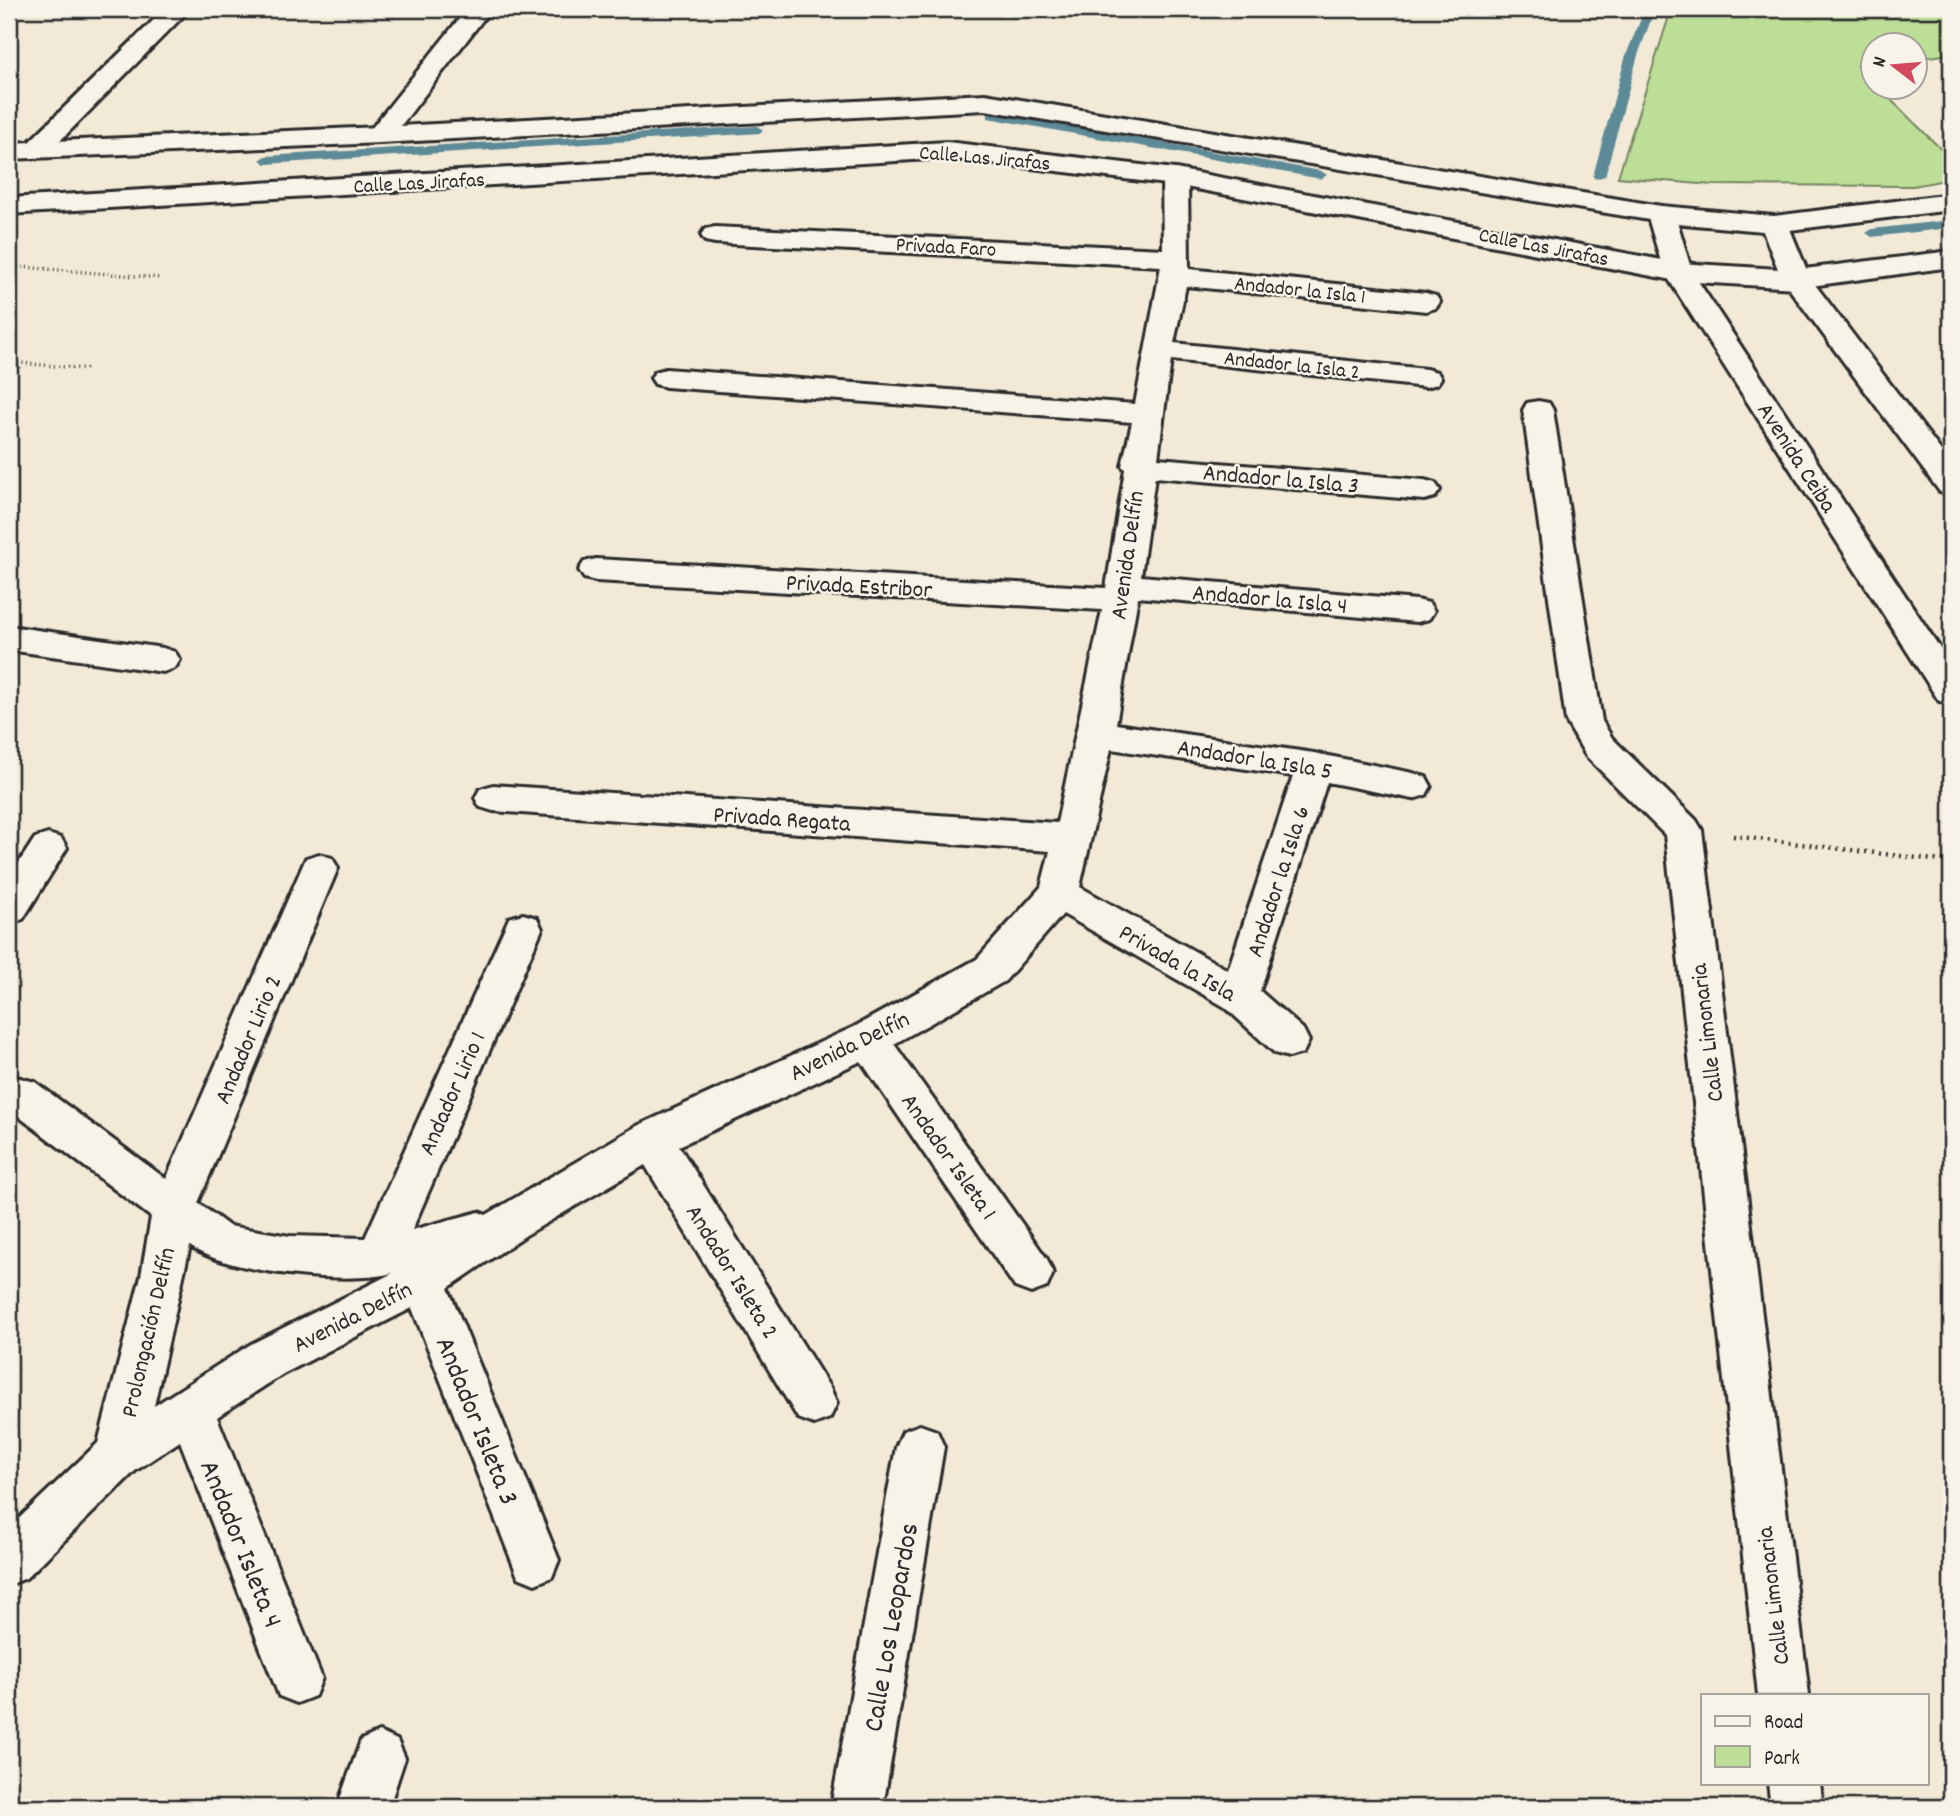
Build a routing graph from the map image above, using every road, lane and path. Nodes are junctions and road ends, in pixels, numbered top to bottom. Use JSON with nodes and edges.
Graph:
{"nodes":[{"id":1,"x":178,"y":9,"type":"edge"},
{"id":2,"x":479,"y":9,"type":"edge"},
{"id":3,"x":380,"y":135,"type":"junction"},
{"id":4,"x":37,"y":149,"type":"junction"},
{"id":5,"x":9,"y":151,"type":"edge"},
{"id":6,"x":1175,"y":177,"type":"junction"},
{"id":7,"x":1951,"y":202,"type":"edge"},
{"id":8,"x":9,"y":206,"type":"edge"},
{"id":9,"x":1661,"y":214,"type":"junction"},
{"id":10,"x":1774,"y":224,"type":"junction"},
{"id":11,"x":715,"y":235,"type":"dead end"},
{"id":12,"x":1951,"y":259,"type":"edge"},
{"id":13,"x":9,"y":266,"type":"edge"},
{"id":14,"x":1176,"y":267,"type":"junction"},
{"id":15,"x":1678,"y":272,"type":"junction"},
{"id":16,"x":161,"y":278,"type":"dead end"},
{"id":17,"x":1796,"y":279,"type":"junction"},
{"id":18,"x":1426,"y":302,"type":"dead end"},
{"id":19,"x":1158,"y":350,"type":"junction"},
{"id":20,"x":9,"y":362,"type":"edge"},
{"id":21,"x":22,"y":364,"type":"junction"},
{"id":22,"x":89,"y":369,"type":"dead end"},
{"id":23,"x":1426,"y":378,"type":"dead end"},
{"id":24,"x":666,"y":379,"type":"dead end"},
{"id":25,"x":9,"y":382,"type":"edge"},
{"id":26,"x":1538,"y":410,"type":"dead end"},
{"id":27,"x":1148,"y":414,"type":"junction"},
{"id":28,"x":1138,"y":466,"type":"junction"},
{"id":29,"x":1951,"y":485,"type":"edge"},
{"id":30,"x":1424,"y":490,"type":"dead end"},
{"id":31,"x":596,"y":570,"type":"dead end"},
{"id":32,"x":1122,"y":593,"type":"junction"},
{"id":33,"x":1417,"y":611,"type":"dead end"},
{"id":34,"x":9,"y":638,"type":"edge"},
{"id":35,"x":163,"y":660,"type":"dead end"},
{"id":36,"x":1951,"y":692,"type":"edge"},
{"id":37,"x":1096,"y":734,"type":"junction"},
{"id":38,"x":1314,"y":765,"type":"junction"},
{"id":39,"x":1413,"y":786,"type":"dead end"},
{"id":40,"x":493,"y":798,"type":"dead end"},
{"id":41,"x":1683,"y":830,"type":"junction"},
{"id":42,"x":1070,"y":838,"type":"junction"},
{"id":43,"x":48,"y":848,"type":"dead end"},
{"id":44,"x":1951,"y":862,"type":"edge"},
{"id":45,"x":320,"y":868,"type":"dead end"},
{"id":46,"x":1059,"y":893,"type":"junction"},
{"id":47,"x":9,"y":909,"type":"edge"},
{"id":48,"x":523,"y":929,"type":"dead end"},
{"id":49,"x":1240,"y":996,"type":"junction"},
{"id":50,"x":868,"y":1039,"type":"junction"},
{"id":51,"x":1289,"y":1041,"type":"dead end"},
{"id":52,"x":9,"y":1091,"type":"edge"},
{"id":53,"x":652,"y":1139,"type":"junction"},
{"id":54,"x":174,"y":1209,"type":"junction"},
{"id":55,"x":511,"y":1222,"type":"junction"},
{"id":56,"x":378,"y":1258,"type":"junction"},
{"id":57,"x":1031,"y":1273,"type":"dead end"},
{"id":58,"x":423,"y":1280,"type":"junction"},
{"id":59,"x":814,"y":1403,"type":"dead end"},
{"id":60,"x":190,"y":1408,"type":"junction"},
{"id":61,"x":920,"y":1447,"type":"dead end"},
{"id":62,"x":118,"y":1455,"type":"junction"},
{"id":63,"x":535,"y":1560,"type":"dead end"},
{"id":64,"x":9,"y":1561,"type":"edge"},
{"id":65,"x":297,"y":1678,"type":"dead end"},
{"id":66,"x":1784,"y":1694,"type":"edge"},
{"id":67,"x":379,"y":1758,"type":"dead end"},
{"id":68,"x":1794,"y":1784,"type":"edge"},
{"id":69,"x":363,"y":1807,"type":"edge"},
{"id":70,"x":857,"y":1807,"type":"edge"},
{"id":71,"x":1797,"y":1807,"type":"edge"}],
"edges":[{"from":1,"to":4,"type":"street"},
{"from":2,"to":3,"type":"street"},
{"from":3,"to":4,"type":"street","name":"Calle Las Jirafas"},
{"from":3,"to":9,"type":"street","name":"Calle Las Jirafas"},
{"from":4,"to":5,"type":"street","name":"Calle Las Jirafas"},
{"from":6,"to":8,"type":"street","name":"Calle Las Jirafas"},
{"from":6,"to":14,"type":"street","name":"Avenida Delfín"},
{"from":6,"to":15,"type":"street","name":"Calle Las Jirafas"},
{"from":7,"to":10,"type":"street","name":"Calle Las Jirafas"},
{"from":9,"to":10,"type":"street","name":"Calle Las Jirafas"},
{"from":9,"to":15,"type":"street","name":"Avenida Ceiba"},
{"from":10,"to":17,"type":"street"},
{"from":11,"to":14,"type":"street","name":"Privada Faro"},
{"from":12,"to":17,"type":"street","name":"Calle Las Jirafas"},
{"from":13,"to":16,"type":"path"},
{"from":14,"to":18,"type":"street","name":"Andador la Isla 1"},
{"from":14,"to":19,"type":"street","name":"Avenida Delfín"},
{"from":15,"to":17,"type":"street","name":"Calle Las Jirafas"},
{"from":15,"to":36,"type":"street","name":"Avenida Ceiba"},
{"from":17,"to":29,"type":"street"},
{"from":19,"to":23,"type":"street","name":"Andador la Isla 2"},
{"from":19,"to":27,"type":"street","name":"Avenida Delfín"},
{"from":20,"to":21,"type":"path"},
{"from":21,"to":22,"type":"path"},
{"from":21,"to":25,"type":"path"},
{"from":24,"to":27,"type":"street"},
{"from":26,"to":41,"type":"street"},
{"from":27,"to":28,"type":"street","name":"Avenida Delfín"},
{"from":28,"to":30,"type":"street","name":"Andador la Isla 3"},
{"from":28,"to":32,"type":"street","name":"Avenida Delfín"},
{"from":31,"to":32,"type":"street","name":"Privada Estribor"},
{"from":32,"to":33,"type":"street","name":"Andador la Isla 4"},
{"from":32,"to":37,"type":"street","name":"Avenida Delfín"},
{"from":34,"to":35,"type":"street"},
{"from":37,"to":38,"type":"street","name":"Andador la Isla 5"},
{"from":37,"to":42,"type":"street","name":"Avenida Delfín"},
{"from":38,"to":39,"type":"street","name":"Andador la Isla 5"},
{"from":38,"to":49,"type":"street","name":"Andador la Isla 6"},
{"from":40,"to":42,"type":"street","name":"Privada Regata"},
{"from":41,"to":44,"type":"path"},
{"from":41,"to":66,"type":"street","name":"Calle Limonaria"},
{"from":42,"to":46,"type":"street","name":"Avenida Delfín"},
{"from":43,"to":47,"type":"street"},
{"from":45,"to":54,"type":"street","name":"Andador Lirio 2"},
{"from":46,"to":49,"type":"street","name":"Privada la Isla"},
{"from":46,"to":50,"type":"street","name":"Avenida Delfín"},
{"from":48,"to":56,"type":"street","name":"Andador Lirio 1"},
{"from":49,"to":51,"type":"street","name":"Privada la Isla"},
{"from":50,"to":53,"type":"street","name":"Avenida Delfín"},
{"from":50,"to":57,"type":"street","name":"Andador Isleta 1"},
{"from":52,"to":54,"type":"street","name":"Prolongación Delfín"},
{"from":53,"to":55,"type":"street","name":"Avenida Delfín"},
{"from":53,"to":59,"type":"street","name":"Andador Isleta 2"},
{"from":54,"to":56,"type":"street","name":"Prolongación Delfín"},
{"from":54,"to":62,"type":"street","name":"Prolongación Delfín"},
{"from":55,"to":56,"type":"street","name":"Prolongación Delfín"},
{"from":55,"to":58,"type":"street","name":"Avenida Delfín"},
{"from":58,"to":60,"type":"street","name":"Avenida Delfín"},
{"from":58,"to":63,"type":"street","name":"Andador Isleta 3"},
{"from":60,"to":62,"type":"street","name":"Avenida Delfín"},
{"from":60,"to":65,"type":"street","name":"Andador Isleta 4"},
{"from":61,"to":70,"type":"street","name":"Calle Los Leopardos"},
{"from":62,"to":64,"type":"street","name":"Avenida Delfín"},
{"from":67,"to":69,"type":"street"},
{"from":68,"to":71,"type":"street"}]}
